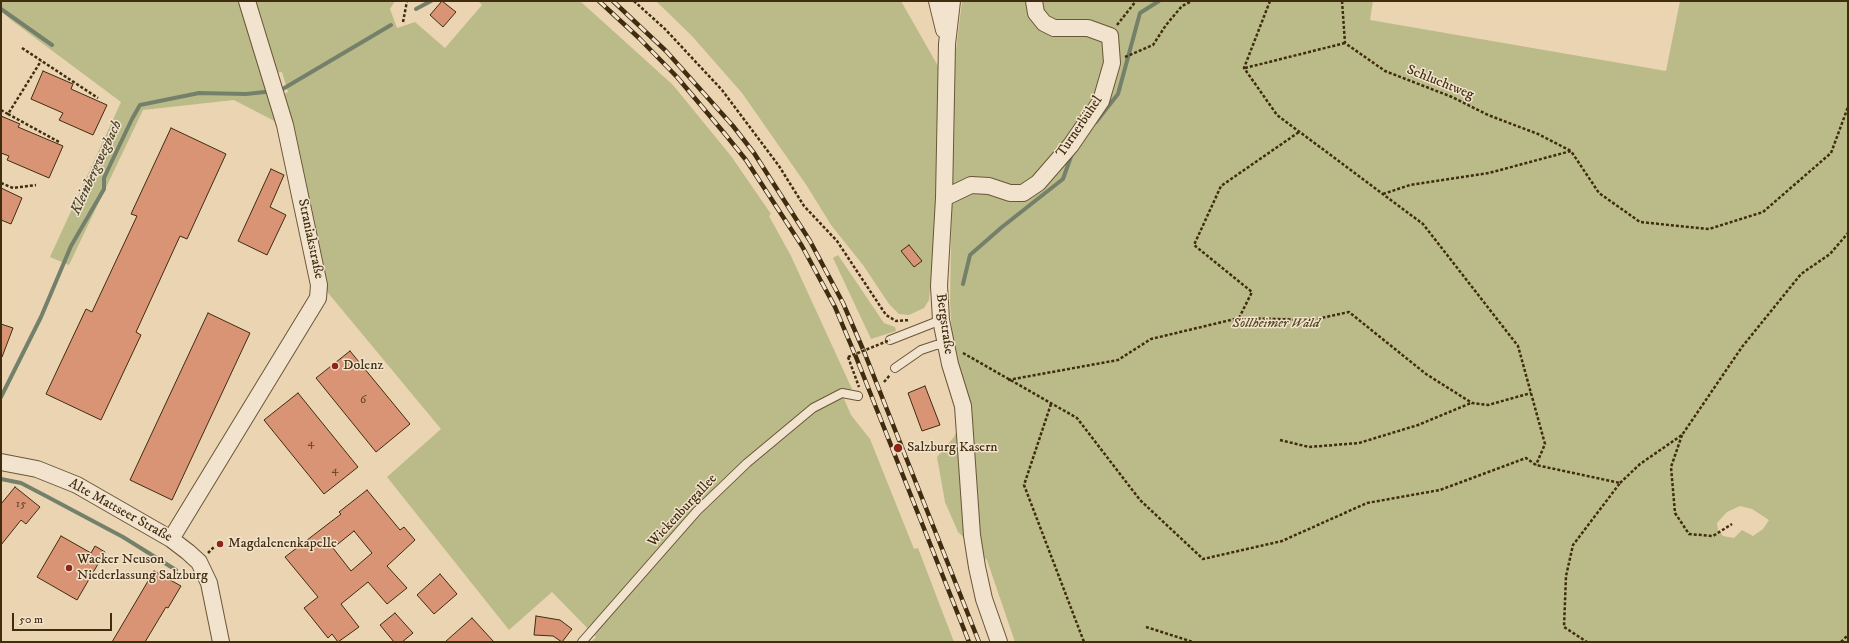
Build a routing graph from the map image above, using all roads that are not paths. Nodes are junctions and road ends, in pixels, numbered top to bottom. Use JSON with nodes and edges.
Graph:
{"nodes":[{"id":1,"x":247,"y":1,"type":"edge"},
{"id":2,"x":937,"y":1,"type":"edge"},
{"id":3,"x":952,"y":1,"type":"edge"},
{"id":4,"x":1034,"y":1,"type":"edge"},
{"id":5,"x":947,"y":44,"type":"junction"},
{"id":6,"x":944,"y":198,"type":"junction"},
{"id":7,"x":941,"y":320,"type":"junction"},
{"id":8,"x":890,"y":340,"type":"road end"},
{"id":9,"x":946,"y":345,"type":"junction"},
{"id":10,"x":895,"y":368,"type":"dead end"},
{"id":11,"x":859,"y":393,"type":"road end"},
{"id":12,"x":1,"y":462,"type":"edge"},
{"id":13,"x":171,"y":539,"type":"junction"},
{"id":14,"x":221,"y":642,"type":"edge"},
{"id":15,"x":582,"y":642,"type":"edge"},
{"id":16,"x":999,"y":642,"type":"edge"}],
"edges":[{"from":1,"to":13,"type":"street","name":"Straniakstraße"},
{"from":2,"to":5,"type":"street"},
{"from":3,"to":5,"type":"street","name":"Bergstraße"},
{"from":4,"to":6,"type":"street","name":"Turnerbühel"},
{"from":5,"to":6,"type":"street","name":"Bergstraße"},
{"from":6,"to":7,"type":"street","name":"Bergstraße"},
{"from":7,"to":8,"type":"lane"},
{"from":7,"to":9,"type":"street","name":"Bergstraße"},
{"from":9,"to":10,"type":"lane"},
{"from":9,"to":16,"type":"street","name":"Bergstraße"},
{"from":11,"to":15,"type":"lane","name":"Wickenburgallee"},
{"from":12,"to":13,"type":"street","name":"Alte Mattseer Straße"},
{"from":13,"to":14,"type":"street","name":"Alte Mattseer Straße"}]}
